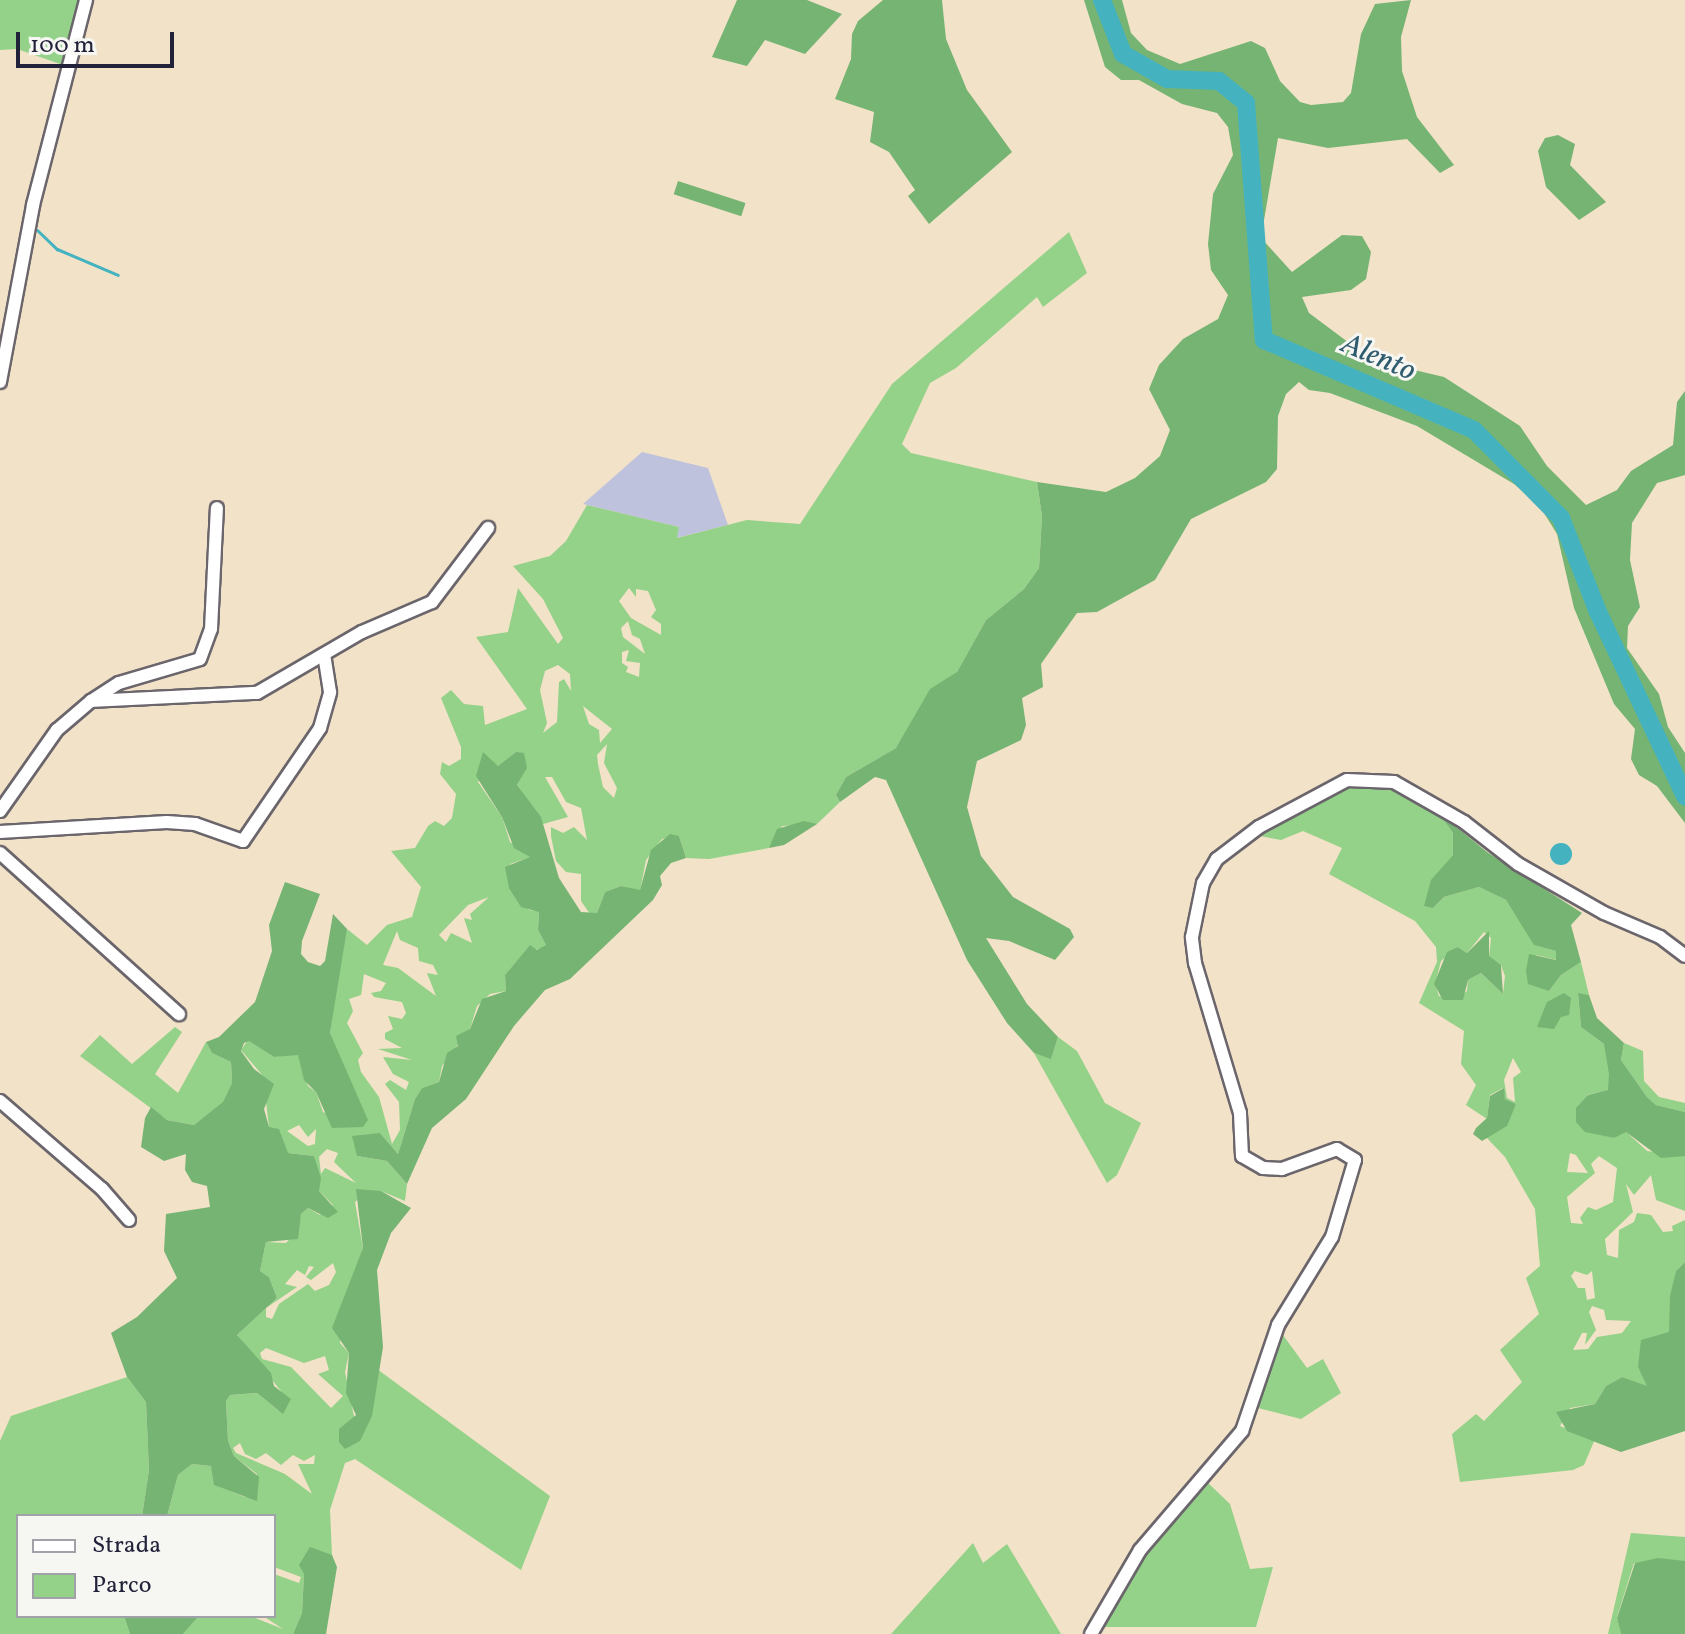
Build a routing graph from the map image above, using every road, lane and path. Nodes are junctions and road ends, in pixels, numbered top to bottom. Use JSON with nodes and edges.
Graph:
{"nodes":[{"id":1,"x":86,"y":0,"type":"edge"},
{"id":2,"x":0,"y":382,"type":"edge"},
{"id":3,"x":217,"y":508,"type":"dead end"},
{"id":4,"x":488,"y":528,"type":"dead end"},
{"id":5,"x":324,"y":654,"type":"junction"},
{"id":6,"x":91,"y":701,"type":"junction"},
{"id":7,"x":0,"y":811,"type":"edge"},
{"id":8,"x":0,"y":832,"type":"edge"},
{"id":9,"x":0,"y":853,"type":"edge"},
{"id":10,"x":1685,"y":956,"type":"edge"},
{"id":11,"x":179,"y":1014,"type":"dead end"},
{"id":12,"x":0,"y":1101,"type":"edge"},
{"id":13,"x":129,"y":1220,"type":"dead end"},
{"id":14,"x":1091,"y":1634,"type":"edge"}],
"edges":[{"from":1,"to":2,"type":"street"},
{"from":3,"to":6,"type":"street"},
{"from":4,"to":5,"type":"street"},
{"from":5,"to":6,"type":"street"},
{"from":5,"to":8,"type":"street"},
{"from":6,"to":7,"type":"street"},
{"from":9,"to":11,"type":"street"},
{"from":10,"to":14,"type":"street"},
{"from":12,"to":13,"type":"street"}]}
